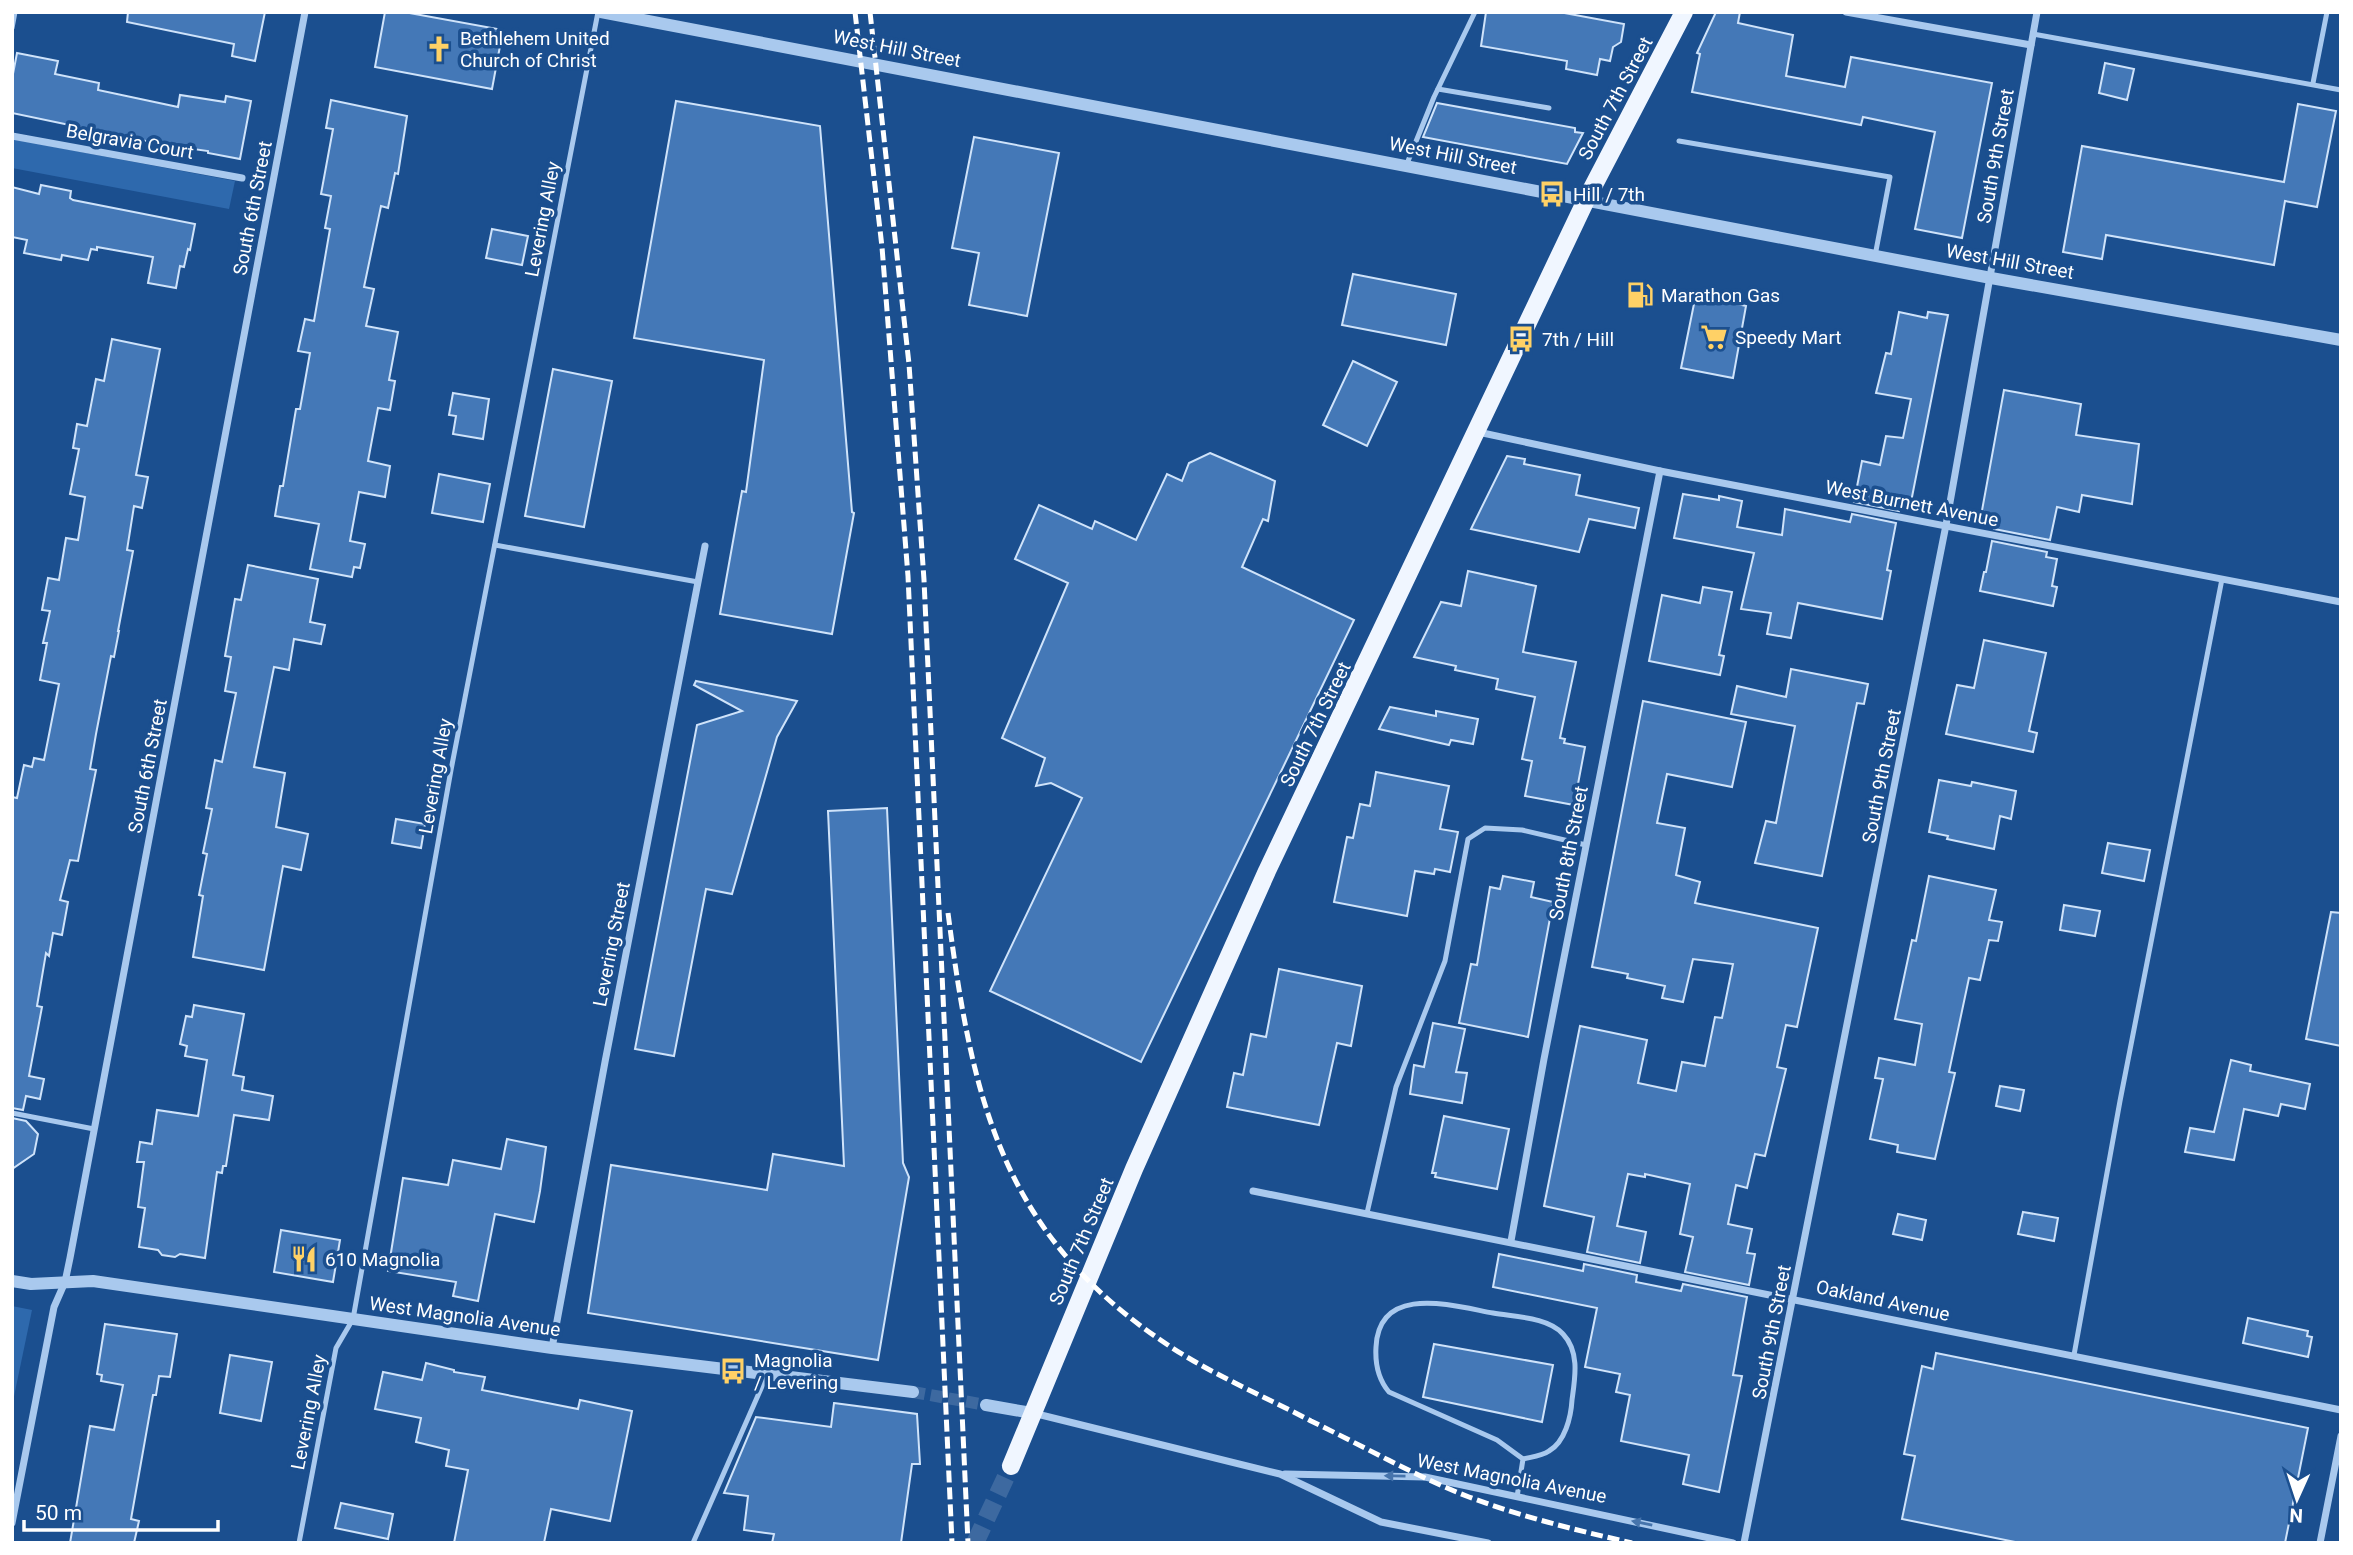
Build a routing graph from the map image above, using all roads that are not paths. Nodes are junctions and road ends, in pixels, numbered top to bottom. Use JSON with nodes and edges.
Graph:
{"nodes":[{"id":1,"x":15,"y":12,"type":"edge"},
{"id":2,"x":305,"y":12,"type":"edge"},
{"id":3,"x":599,"y":12,"type":"edge"},
{"id":4,"x":1475,"y":12,"type":"edge"},
{"id":5,"x":1684,"y":12,"type":"edge"},
{"id":6,"x":1846,"y":12,"type":"edge"},
{"id":7,"x":2037,"y":12,"type":"edge"},
{"id":8,"x":2327,"y":12,"type":"edge"},
{"id":9,"x":12,"y":28,"type":"edge"},
{"id":10,"x":2033,"y":34,"type":"junction"},
{"id":11,"x":2031,"y":45,"type":"junction"},
{"id":12,"x":2313,"y":83,"type":"junction"},
{"id":13,"x":1438,"y":89,"type":"junction"},
{"id":14,"x":2341,"y":90,"type":"edge"},
{"id":15,"x":1549,"y":108,"type":"dead end"},
{"id":16,"x":12,"y":136,"type":"edge"},
{"id":17,"x":1679,"y":141,"type":"dead end"},
{"id":18,"x":1406,"y":166,"type":"junction"},
{"id":19,"x":242,"y":178,"type":"dead end"},
{"id":20,"x":1586,"y":200,"type":"junction"},
{"id":21,"x":1875,"y":256,"type":"junction"},
{"id":22,"x":1990,"y":278,"type":"junction"},
{"id":23,"x":2341,"y":340,"type":"edge"},
{"id":24,"x":1477,"y":432,"type":"junction"},
{"id":25,"x":1660,"y":471,"type":"junction"},
{"id":26,"x":1946,"y":525,"type":"junction"},
{"id":27,"x":495,"y":545,"type":"junction"},
{"id":28,"x":705,"y":546,"type":"dead end"},
{"id":29,"x":2222,"y":579,"type":"junction"},
{"id":30,"x":698,"y":582,"type":"junction"},
{"id":31,"x":2341,"y":603,"type":"edge"},
{"id":32,"x":1586,"y":845,"type":"junction"},
{"id":33,"x":12,"y":1113,"type":"edge"},
{"id":34,"x":94,"y":1129,"type":"junction"},
{"id":35,"x":1253,"y":1191,"type":"dead end"},
{"id":36,"x":1367,"y":1213,"type":"junction"},
{"id":37,"x":1511,"y":1241,"type":"junction"},
{"id":38,"x":12,"y":1281,"type":"edge"},
{"id":39,"x":65,"y":1282,"type":"junction"},
{"id":40,"x":1794,"y":1298,"type":"junction"},
{"id":41,"x":353,"y":1319,"type":"junction"},
{"id":42,"x":552,"y":1348,"type":"junction"},
{"id":43,"x":2074,"y":1355,"type":"junction"},
{"id":44,"x":767,"y":1375,"type":"junction"},
{"id":45,"x":913,"y":1392,"type":"tunnel mouth"},
{"id":46,"x":986,"y":1405,"type":"tunnel mouth"},
{"id":47,"x":2341,"y":1410,"type":"edge"},
{"id":48,"x":1032,"y":1413,"type":"junction"},
{"id":49,"x":2341,"y":1436,"type":"edge"},
{"id":50,"x":1523,"y":1460,"type":"junction"},
{"id":51,"x":1011,"y":1466,"type":"tunnel mouth"},
{"id":52,"x":1280,"y":1474,"type":"junction"},
{"id":53,"x":1517,"y":1497,"type":"junction"},
{"id":54,"x":12,"y":1523,"type":"edge"},
{"id":55,"x":299,"y":1543,"type":"edge"},
{"id":56,"x":693,"y":1543,"type":"edge"},
{"id":57,"x":1488,"y":1543,"type":"edge"},
{"id":58,"x":1732,"y":1543,"type":"edge"},
{"id":59,"x":1744,"y":1543,"type":"edge"},
{"id":60,"x":2320,"y":1543,"type":"edge"}],
"edges":[{"from":1,"to":9,"type":"lane"},
{"from":2,"to":34,"type":"street","name":"South 6th Street"},
{"from":3,"to":18,"type":"street","name":"West Hill Street"},
{"from":3,"to":27,"type":"lane","name":"Levering Alley"},
{"from":4,"to":13,"type":"lane"},
{"from":5,"to":20,"type":"main road","name":"South 7th Street"},
{"from":6,"to":11,"type":"street"},
{"from":7,"to":10,"type":"street","name":"South 9th Street"},
{"from":8,"to":12,"type":"lane"},
{"from":10,"to":11,"type":"street","name":"South 9th Street"},
{"from":10,"to":12,"type":"lane"},
{"from":11,"to":22,"type":"street","name":"South 9th Street"},
{"from":12,"to":14,"type":"lane"},
{"from":13,"to":15,"type":"lane"},
{"from":13,"to":18,"type":"lane"},
{"from":16,"to":19,"type":"street","name":"Belgravia Court"},
{"from":17,"to":21,"type":"lane"},
{"from":18,"to":20,"type":"street","name":"West Hill Street"},
{"from":20,"to":21,"type":"street","name":"West Hill Street"},
{"from":20,"to":24,"type":"main road","name":"South 7th Street"},
{"from":21,"to":22,"type":"street","name":"West Hill Street"},
{"from":22,"to":23,"type":"street","name":"West Hill Street"},
{"from":22,"to":26,"type":"street","name":"South 9th Street"},
{"from":24,"to":25,"type":"street","name":"West Burnett Avenue"},
{"from":24,"to":48,"type":"main road","name":"South 7th Street"},
{"from":25,"to":26,"type":"street","name":"West Burnett Avenue"},
{"from":25,"to":32,"type":"street","name":"South 8th Street"},
{"from":26,"to":29,"type":"street","name":"West Burnett Avenue"},
{"from":26,"to":40,"type":"street","name":"South 9th Street"},
{"from":27,"to":30,"type":"lane"},
{"from":27,"to":41,"type":"lane","name":"Levering Alley"},
{"from":28,"to":30,"type":"street","name":"Levering Street"},
{"from":29,"to":31,"type":"street","name":"West Burnett Avenue"},
{"from":29,"to":43,"type":"lane"},
{"from":30,"to":42,"type":"street","name":"Levering Street"},
{"from":32,"to":36,"type":"lane"},
{"from":32,"to":37,"type":"street","name":"South 8th Street"},
{"from":33,"to":34,"type":"lane"},
{"from":34,"to":39,"type":"street","name":"South 6th Street"},
{"from":35,"to":36,"type":"street","name":"Oakland Avenue"},
{"from":36,"to":37,"type":"street","name":"Oakland Avenue"},
{"from":37,"to":40,"type":"street","name":"Oakland Avenue"},
{"from":38,"to":39,"type":"street","name":"West Magnolia Avenue"},
{"from":39,"to":41,"type":"street","name":"West Magnolia Avenue"},
{"from":39,"to":54,"type":"street","name":"South 6th Street"},
{"from":40,"to":43,"type":"street","name":"Oakland Avenue"},
{"from":40,"to":59,"type":"street","name":"South 9th Street"},
{"from":41,"to":42,"type":"street","name":"West Magnolia Avenue"},
{"from":41,"to":55,"type":"lane","name":"Levering Alley"},
{"from":42,"to":44,"type":"street","name":"West Magnolia Avenue"},
{"from":43,"to":47,"type":"street","name":"Oakland Avenue"},
{"from":44,"to":45,"type":"street","name":"West Magnolia Avenue"},
{"from":44,"to":56,"type":"lane"},
{"from":46,"to":48,"type":"street","name":"West Magnolia Avenue"},
{"from":48,"to":51,"type":"main road","name":"South 7th Street"},
{"from":48,"to":52,"type":"street","name":"West Magnolia Avenue"},
{"from":49,"to":60,"type":"street"},
{"from":50,"to":50,"type":"lane"},
{"from":50,"to":53,"type":"lane"},
{"from":53,"to":52,"type":"street","name":"West Magnolia Avenue","one_way":true},
{"from":52,"to":57,"type":"street","name":"West Magnolia Avenue"},
{"from":58,"to":53,"type":"street","name":"West Magnolia Avenue","one_way":true}]}
